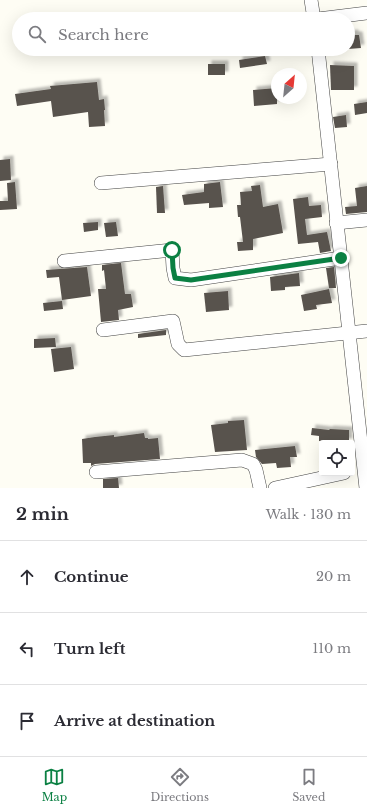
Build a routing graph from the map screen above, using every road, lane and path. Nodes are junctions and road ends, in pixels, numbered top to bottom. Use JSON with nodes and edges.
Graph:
{"nodes":[{"id":1,"x":311,"y":0,"type":"edge"},
{"id":2,"x":313,"y":12,"type":"edge"},
{"id":3,"x":367,"y":13,"type":"edge"},
{"id":4,"x":355,"y":14,"type":"edge"},
{"id":5,"x":319,"y":56,"type":"edge"},
{"id":6,"x":331,"y":164,"type":"junction"},
{"id":7,"x":101,"y":183,"type":"dead end"},
{"id":8,"x":367,"y":220,"type":"edge"},
{"id":9,"x":336,"y":223,"type":"junction"},
{"id":10,"x":341,"y":258,"type":"junction"},
{"id":11,"x":64,"y":261,"type":"dead end"},
{"id":12,"x":103,"y":330,"type":"dead end"},
{"id":13,"x":367,"y":331,"type":"edge"},
{"id":14,"x":349,"y":333,"type":"junction"},
{"id":15,"x":361,"y":470,"type":"edge"},
{"id":16,"x":96,"y":472,"type":"dead end"},
{"id":17,"x":330,"y":476,"type":"edge"},
{"id":18,"x":260,"y":488,"type":"edge"},
{"id":19,"x":276,"y":488,"type":"edge"},
{"id":20,"x":366,"y":488,"type":"edge"}],
"edges":[{"from":1,"to":2,"type":"street"},
{"from":3,"to":4,"type":"street"},
{"from":5,"to":6,"type":"street"},
{"from":6,"to":7,"type":"street"},
{"from":6,"to":9,"type":"street"},
{"from":8,"to":9,"type":"street"},
{"from":9,"to":10,"type":"street"},
{"from":10,"to":11,"type":"street"},
{"from":10,"to":14,"type":"street"},
{"from":12,"to":14,"type":"street"},
{"from":13,"to":14,"type":"street"},
{"from":14,"to":15,"type":"street"},
{"from":15,"to":20,"type":"street"},
{"from":16,"to":18,"type":"street"},
{"from":17,"to":19,"type":"street"}]}
